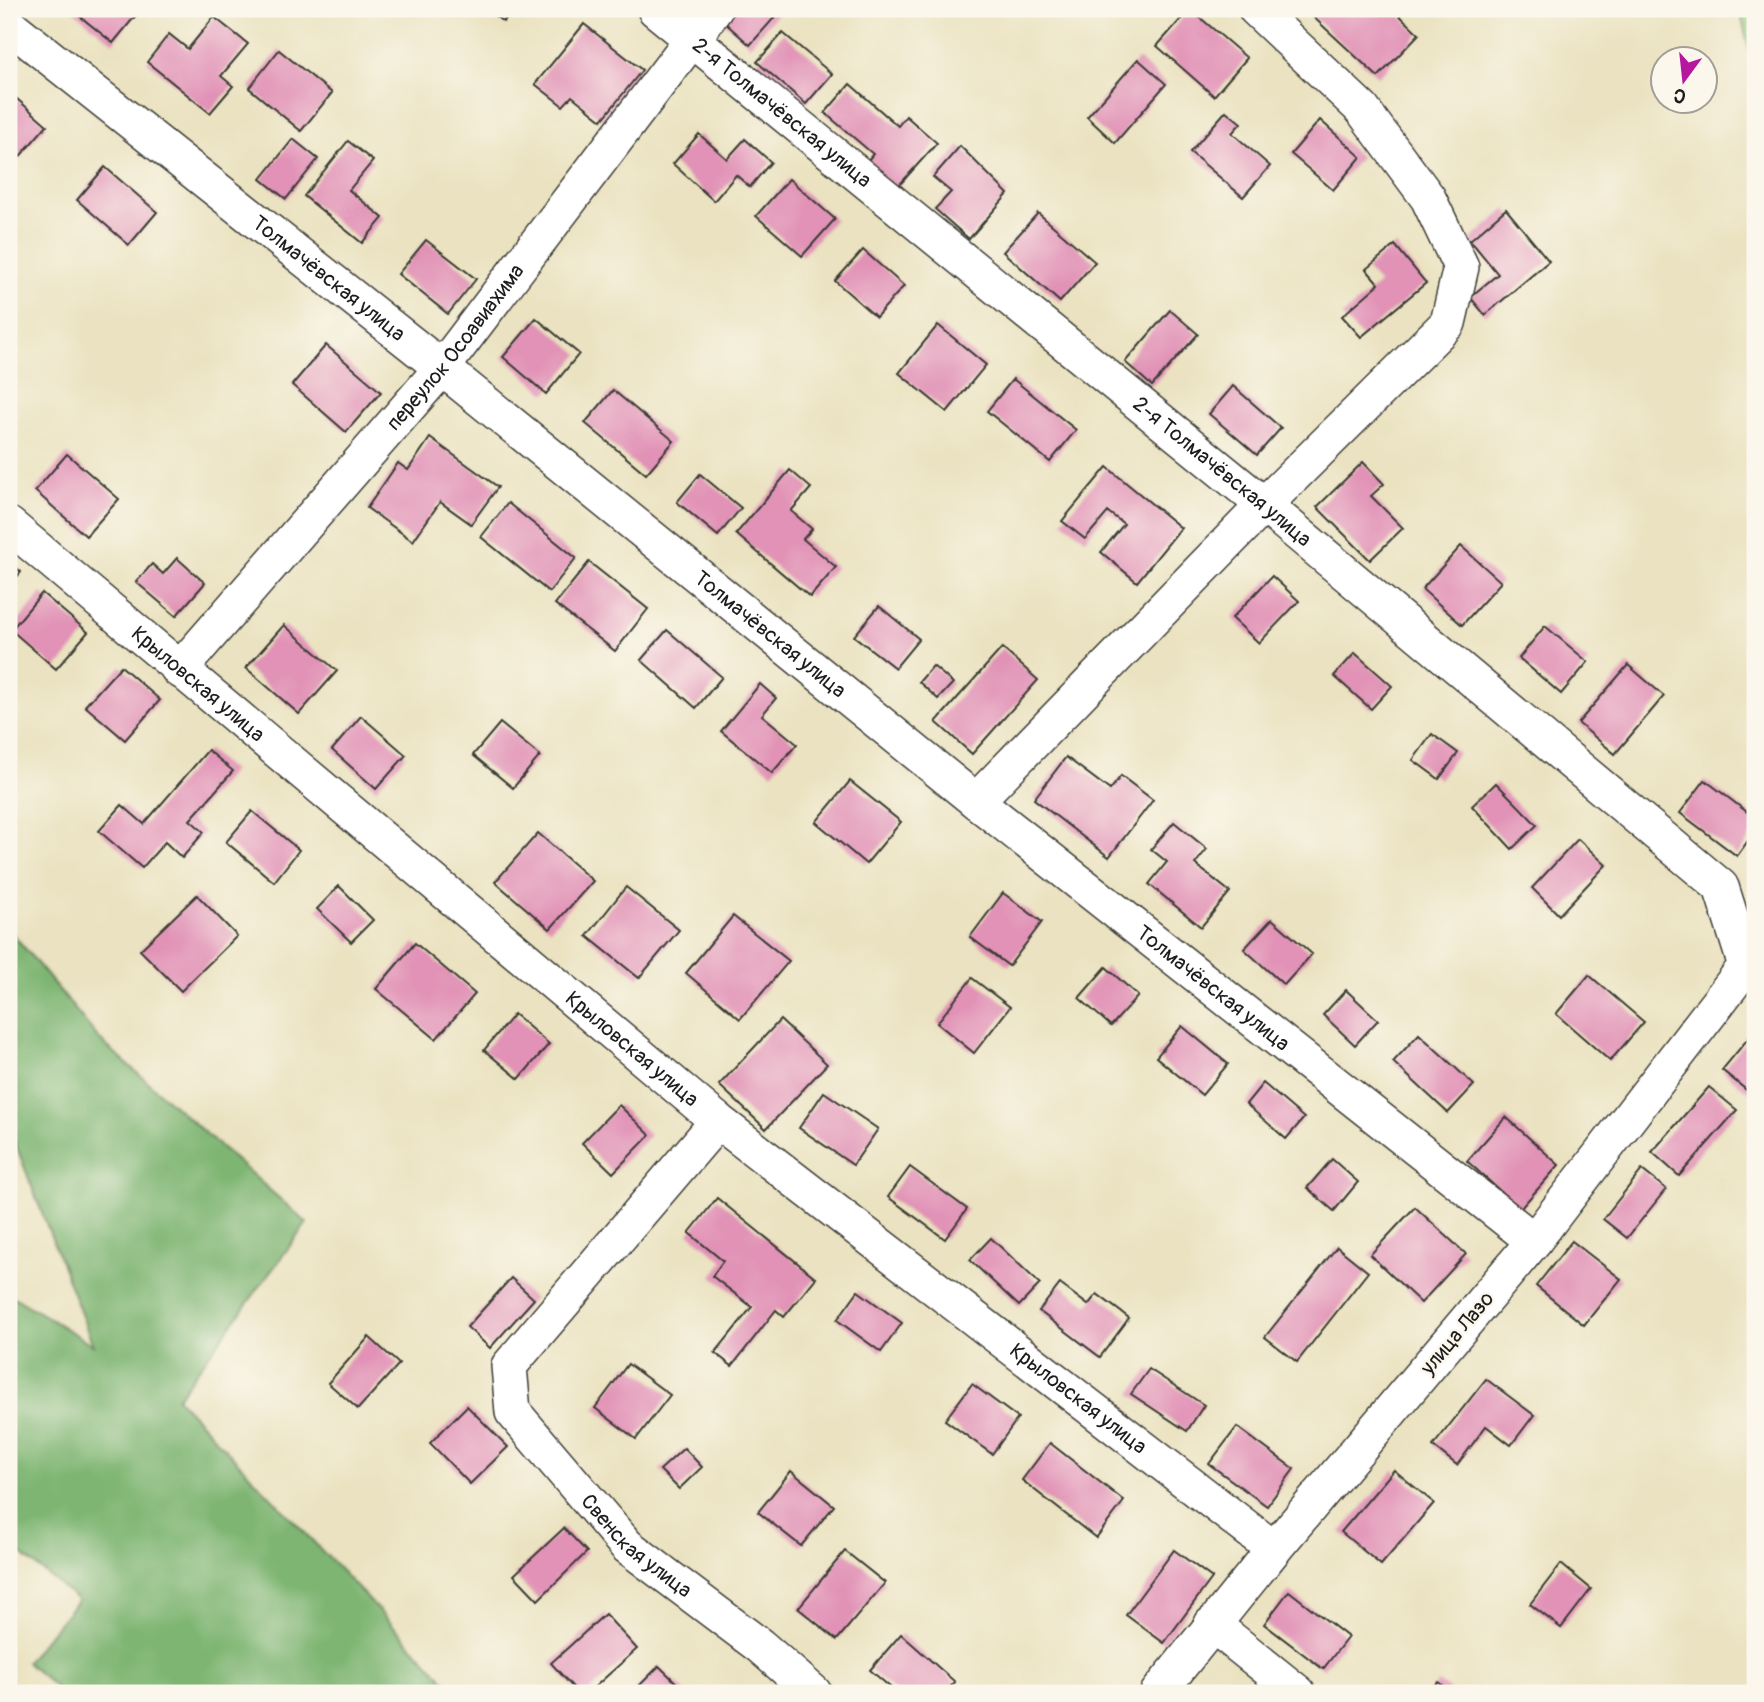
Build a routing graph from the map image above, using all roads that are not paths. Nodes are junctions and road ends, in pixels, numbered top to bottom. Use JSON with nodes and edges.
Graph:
{"nodes":[{"id":1,"x":655,"y":9,"type":"edge"},
{"id":2,"x":715,"y":9,"type":"edge"},
{"id":3,"x":1255,"y":9,"type":"edge"},
{"id":4,"x":9,"y":25,"type":"edge"},
{"id":5,"x":692,"y":37,"type":"junction"},
{"id":6,"x":442,"y":368,"type":"junction"},
{"id":7,"x":1264,"y":505,"type":"junction"},
{"id":8,"x":9,"y":526,"type":"edge"},
{"id":9,"x":179,"y":670,"type":"junction"},
{"id":10,"x":976,"y":801,"type":"junction"},
{"id":11,"x":1746,"y":966,"type":"joint"},
{"id":12,"x":718,"y":1121,"type":"junction"},
{"id":13,"x":1534,"y":1241,"type":"junction"},
{"id":14,"x":1274,"y":1549,"type":"junction"},
{"id":15,"x":1212,"y":1624,"type":"junction"},
{"id":16,"x":814,"y":1693,"type":"edge"},
{"id":17,"x":1158,"y":1693,"type":"edge"},
{"id":18,"x":1298,"y":1693,"type":"edge"}],
"edges":[{"from":1,"to":5,"type":"street","name":"2-я Толмачёвская улица"},
{"from":2,"to":5,"type":"street","name":"переулок Осоавиахима"},
{"from":3,"to":7,"type":"street"},
{"from":4,"to":6,"type":"street","name":"Толмачёвская улица"},
{"from":5,"to":6,"type":"street","name":"переулок Осоавиахима"},
{"from":5,"to":7,"type":"street","name":"2-я Толмачёвская улица"},
{"from":6,"to":9,"type":"street","name":"переулок Осоавиахима"},
{"from":6,"to":10,"type":"street","name":"Толмачёвская улица"},
{"from":7,"to":10,"type":"street"},
{"from":7,"to":11,"type":"street","name":"2-я Толмачёвская улица"},
{"from":8,"to":9,"type":"street","name":"Крыловская улица"},
{"from":9,"to":12,"type":"street","name":"Крыловская улица"},
{"from":10,"to":13,"type":"street","name":"Толмачёвская улица"},
{"from":11,"to":13,"type":"street","name":"улица Лазо"},
{"from":12,"to":14,"type":"street","name":"Крыловская улица"},
{"from":12,"to":16,"type":"street","name":"Свенская улица"},
{"from":13,"to":14,"type":"street","name":"улица Лазо"},
{"from":14,"to":15,"type":"street","name":"улица Лазо"},
{"from":15,"to":17,"type":"street","name":"улица Лазо"},
{"from":15,"to":18,"type":"street"}]}
